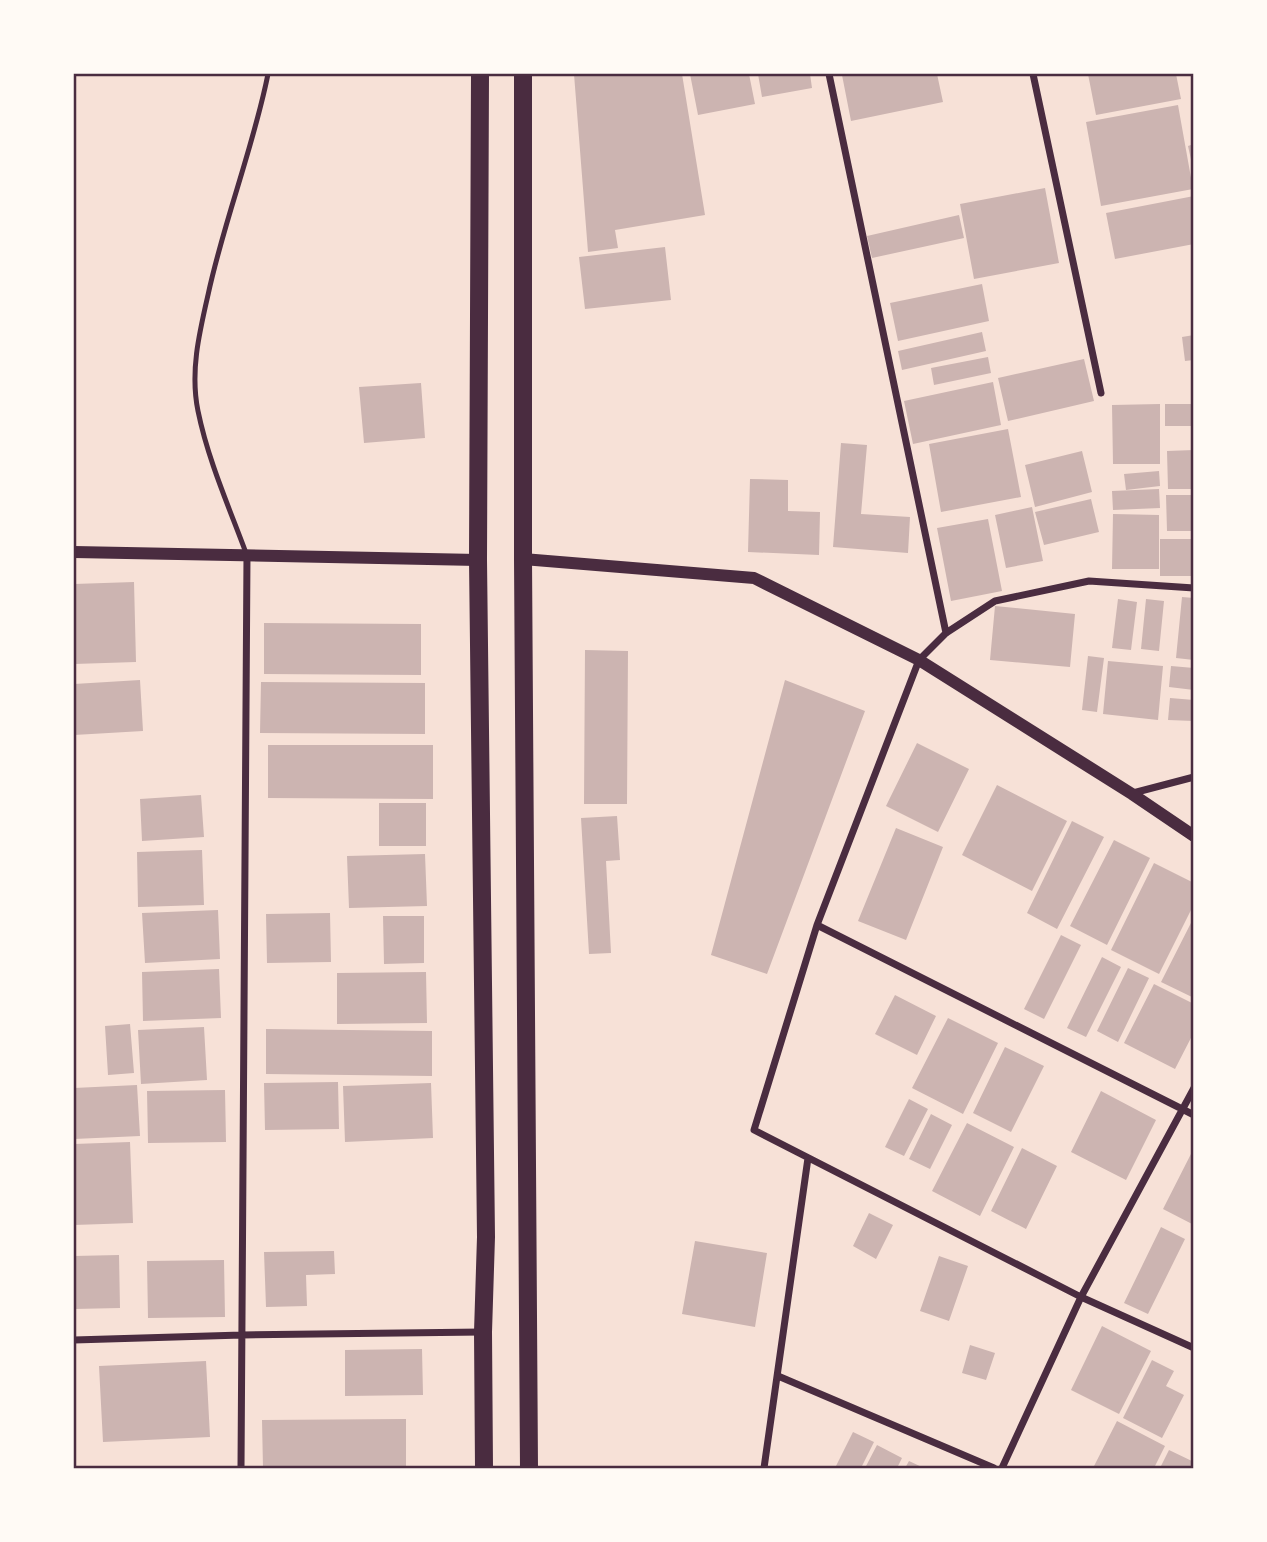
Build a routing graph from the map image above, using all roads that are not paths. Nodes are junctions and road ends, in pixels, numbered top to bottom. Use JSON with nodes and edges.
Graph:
{"nodes":[{"id":1,"x":268,"y":74,"type":"edge"},
{"id":2,"x":480,"y":74,"type":"edge"},
{"id":3,"x":523,"y":74,"type":"edge"},
{"id":4,"x":829,"y":74,"type":"edge"},
{"id":5,"x":1033,"y":74,"type":"edge"},
{"id":6,"x":1101,"y":393,"type":"dead end"},
{"id":7,"x":74,"y":552,"type":"edge"},
{"id":8,"x":247,"y":555,"type":"junction"},
{"id":9,"x":478,"y":559,"type":"junction"},
{"id":10,"x":523,"y":559,"type":"junction"},
{"id":11,"x":1194,"y":588,"type":"edge"},
{"id":12,"x":946,"y":633,"type":"junction"},
{"id":13,"x":919,"y":660,"type":"junction"},
{"id":14,"x":1194,"y":777,"type":"edge"},
{"id":15,"x":1132,"y":793,"type":"junction"},
{"id":16,"x":1194,"y":836,"type":"edge"},
{"id":17,"x":817,"y":925,"type":"junction"},
{"id":18,"x":1194,"y":1088,"type":"edge"},
{"id":19,"x":1182,"y":1109,"type":"junction"},
{"id":20,"x":1194,"y":1115,"type":"edge"},
{"id":21,"x":808,"y":1158,"type":"junction"},
{"id":22,"x":1081,"y":1297,"type":"junction"},
{"id":23,"x":483,"y":1332,"type":"junction"},
{"id":24,"x":242,"y":1335,"type":"junction"},
{"id":25,"x":74,"y":1340,"type":"edge"},
{"id":26,"x":1194,"y":1348,"type":"edge"},
{"id":27,"x":778,"y":1377,"type":"junction"},
{"id":28,"x":241,"y":1468,"type":"edge"},
{"id":29,"x":484,"y":1468,"type":"edge"},
{"id":30,"x":529,"y":1468,"type":"edge"},
{"id":31,"x":764,"y":1468,"type":"edge"},
{"id":32,"x":994,"y":1468,"type":"edge"},
{"id":33,"x":1002,"y":1468,"type":"edge"}],
"edges":[{"from":1,"to":8,"type":"lane"},
{"from":2,"to":9,"type":"main road"},
{"from":3,"to":10,"type":"main road"},
{"from":4,"to":12,"type":"street"},
{"from":5,"to":6,"type":"street"},
{"from":7,"to":8,"type":"street"},
{"from":8,"to":9,"type":"street"},
{"from":8,"to":24,"type":"street"},
{"from":9,"to":23,"type":"main road"},
{"from":10,"to":13,"type":"street"},
{"from":10,"to":30,"type":"main road"},
{"from":11,"to":12,"type":"street"},
{"from":12,"to":13,"type":"street"},
{"from":13,"to":15,"type":"street"},
{"from":13,"to":17,"type":"street"},
{"from":14,"to":15,"type":"street"},
{"from":15,"to":16,"type":"street"},
{"from":17,"to":19,"type":"street"},
{"from":17,"to":21,"type":"street"},
{"from":18,"to":19,"type":"street"},
{"from":19,"to":20,"type":"street"},
{"from":19,"to":22,"type":"street"},
{"from":21,"to":22,"type":"street"},
{"from":21,"to":27,"type":"street"},
{"from":22,"to":26,"type":"street"},
{"from":22,"to":33,"type":"street"},
{"from":23,"to":24,"type":"street"},
{"from":23,"to":29,"type":"main road"},
{"from":24,"to":25,"type":"street"},
{"from":24,"to":28,"type":"street"},
{"from":27,"to":31,"type":"street"},
{"from":27,"to":32,"type":"street"}]}
